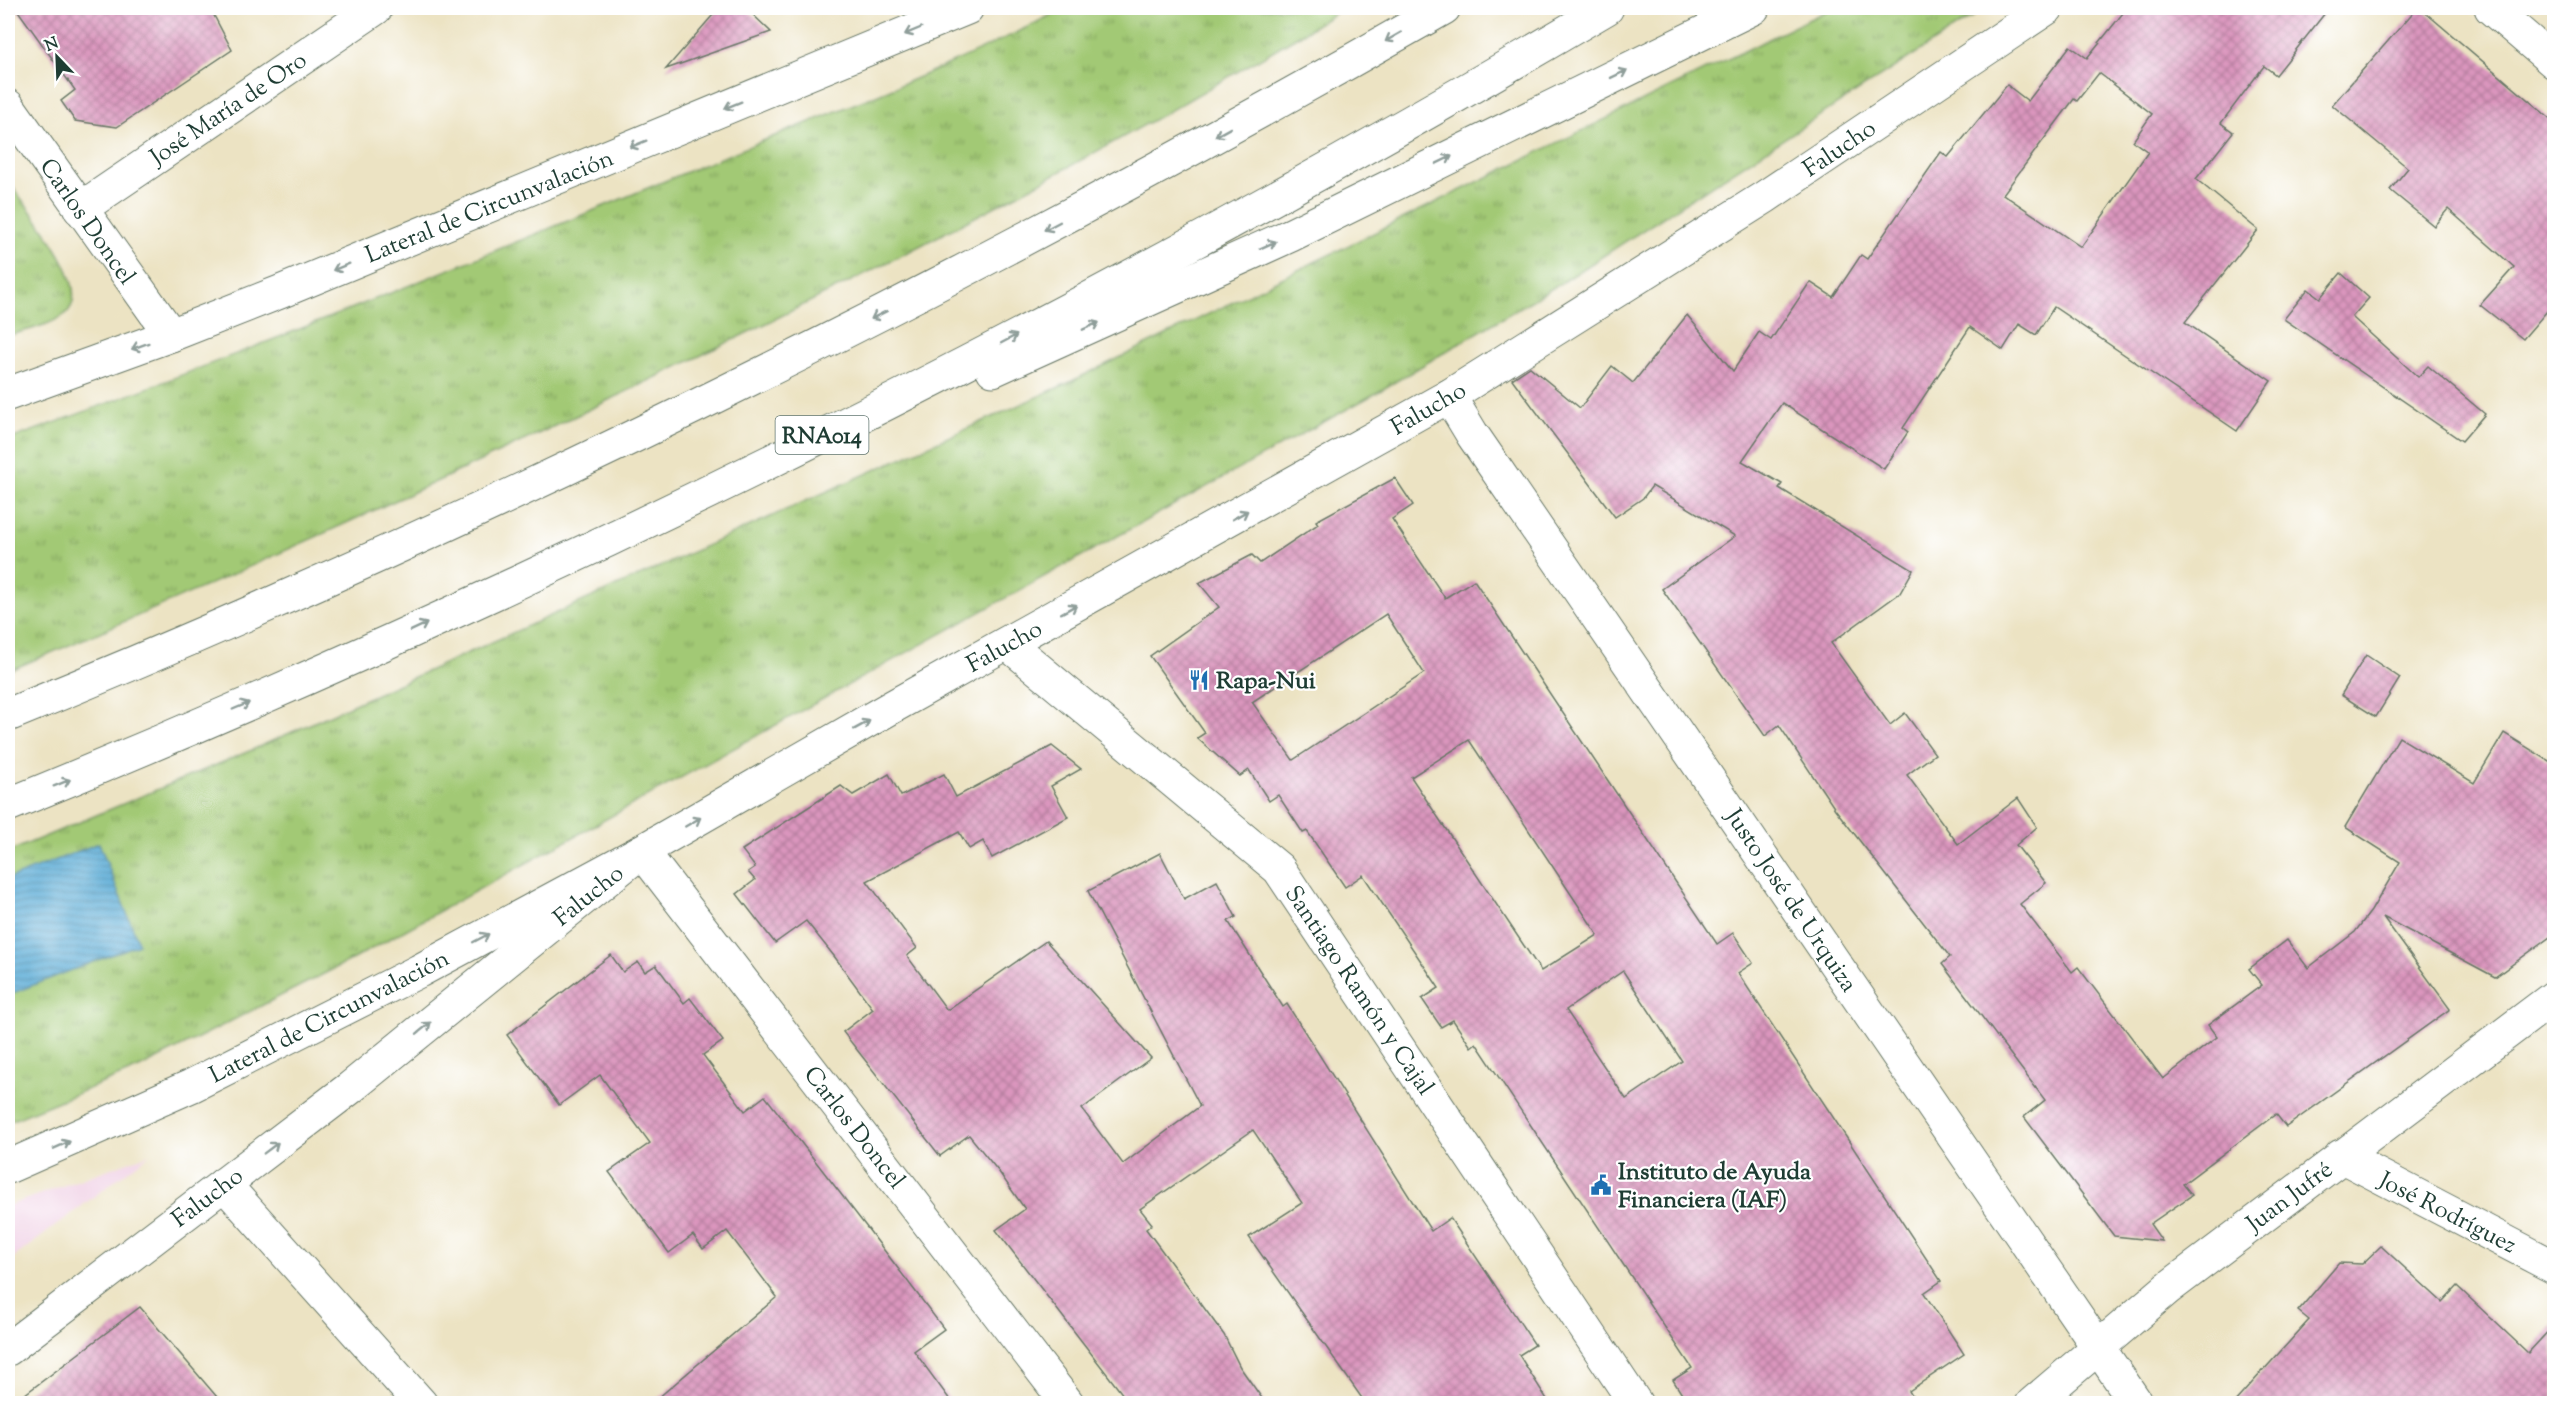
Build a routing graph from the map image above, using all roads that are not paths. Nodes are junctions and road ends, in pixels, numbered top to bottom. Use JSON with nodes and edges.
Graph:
{"nodes":[{"id":1,"x":376,"y":8,"type":"edge"},
{"id":2,"x":967,"y":8,"type":"edge"},
{"id":3,"x":1444,"y":8,"type":"edge"},
{"id":4,"x":1607,"y":8,"type":"edge"},
{"id":5,"x":1753,"y":8,"type":"edge"},
{"id":6,"x":2047,"y":8,"type":"edge"},
{"id":7,"x":2491,"y":8,"type":"edge"},
{"id":8,"x":2554,"y":62,"type":"edge"},
{"id":9,"x":8,"y":106,"type":"edge"},
{"id":10,"x":80,"y":209,"type":"junction"},
{"id":11,"x":171,"y":335,"type":"junction"},
{"id":12,"x":8,"y":394,"type":"edge"},
{"id":13,"x":1449,"y":396,"type":"junction"},
{"id":14,"x":615,"y":536,"type":"junction"},
{"id":15,"x":1008,"y":644,"type":"junction"},
{"id":16,"x":8,"y":715,"type":"edge"},
{"id":17,"x":8,"y":805,"type":"edge"},
{"id":18,"x":642,"y":851,"type":"junction"},
{"id":19,"x":2554,"y":997,"type":"edge"},
{"id":20,"x":2341,"y":1156,"type":"junction"},
{"id":21,"x":8,"y":1167,"type":"edge"},
{"id":22,"x":224,"y":1184,"type":"junction"},
{"id":23,"x":2554,"y":1267,"type":"edge"},
{"id":24,"x":2098,"y":1345,"type":"junction"},
{"id":25,"x":8,"y":1349,"type":"edge"},
{"id":26,"x":421,"y":1404,"type":"edge"},
{"id":27,"x":1068,"y":1404,"type":"edge"},
{"id":28,"x":1636,"y":1404,"type":"edge"},
{"id":29,"x":2032,"y":1404,"type":"edge"},
{"id":30,"x":2136,"y":1404,"type":"edge"}],
"edges":[{"from":1,"to":10,"type":"main road","name":"José María de Oro"},
{"from":2,"to":11,"type":"main road","name":"Lateral de Circunvalación","one_way":true},
{"from":3,"to":16,"type":"main road","one_way":true},
{"from":14,"to":4,"type":"main road","number":"RNA014","one_way":true},
{"from":14,"to":5,"type":"main road","one_way":true},
{"from":6,"to":13,"type":"main road","name":"Falucho"},
{"from":7,"to":8,"type":"main road"},
{"from":9,"to":10,"type":"main road","name":"Carlos Doncel"},
{"from":10,"to":11,"type":"main road","name":"Carlos Doncel"},
{"from":11,"to":12,"type":"main road","name":"Lateral de Circunvalación","one_way":true},
{"from":15,"to":13,"type":"main road","name":"Falucho","one_way":true},
{"from":13,"to":24,"type":"main road","name":"Justo José de Urquiza"},
{"from":17,"to":14,"type":"main road","number":"RNA014","one_way":true},
{"from":18,"to":15,"type":"main road","name":"Falucho","one_way":true},
{"from":15,"to":28,"type":"main road","name":"Santiago Ramón y Cajal"},
{"from":21,"to":18,"type":"main road","name":"Lateral de Circunvalación","one_way":true},
{"from":22,"to":18,"type":"main road","name":"Falucho","one_way":true},
{"from":18,"to":27,"type":"main road","name":"Carlos Doncel"},
{"from":19,"to":20,"type":"main road","name":"Juan Jufré"},
{"from":20,"to":23,"type":"main road","name":"José Rodríguez"},
{"from":20,"to":24,"type":"main road","name":"Juan Jufré"},
{"from":22,"to":25,"type":"main road","name":"Falucho"},
{"from":22,"to":26,"type":"main road"},
{"from":24,"to":29,"type":"main road","name":"Juan Jufré"},
{"from":24,"to":30,"type":"main road","name":"Justo José de Urquiza"}]}
